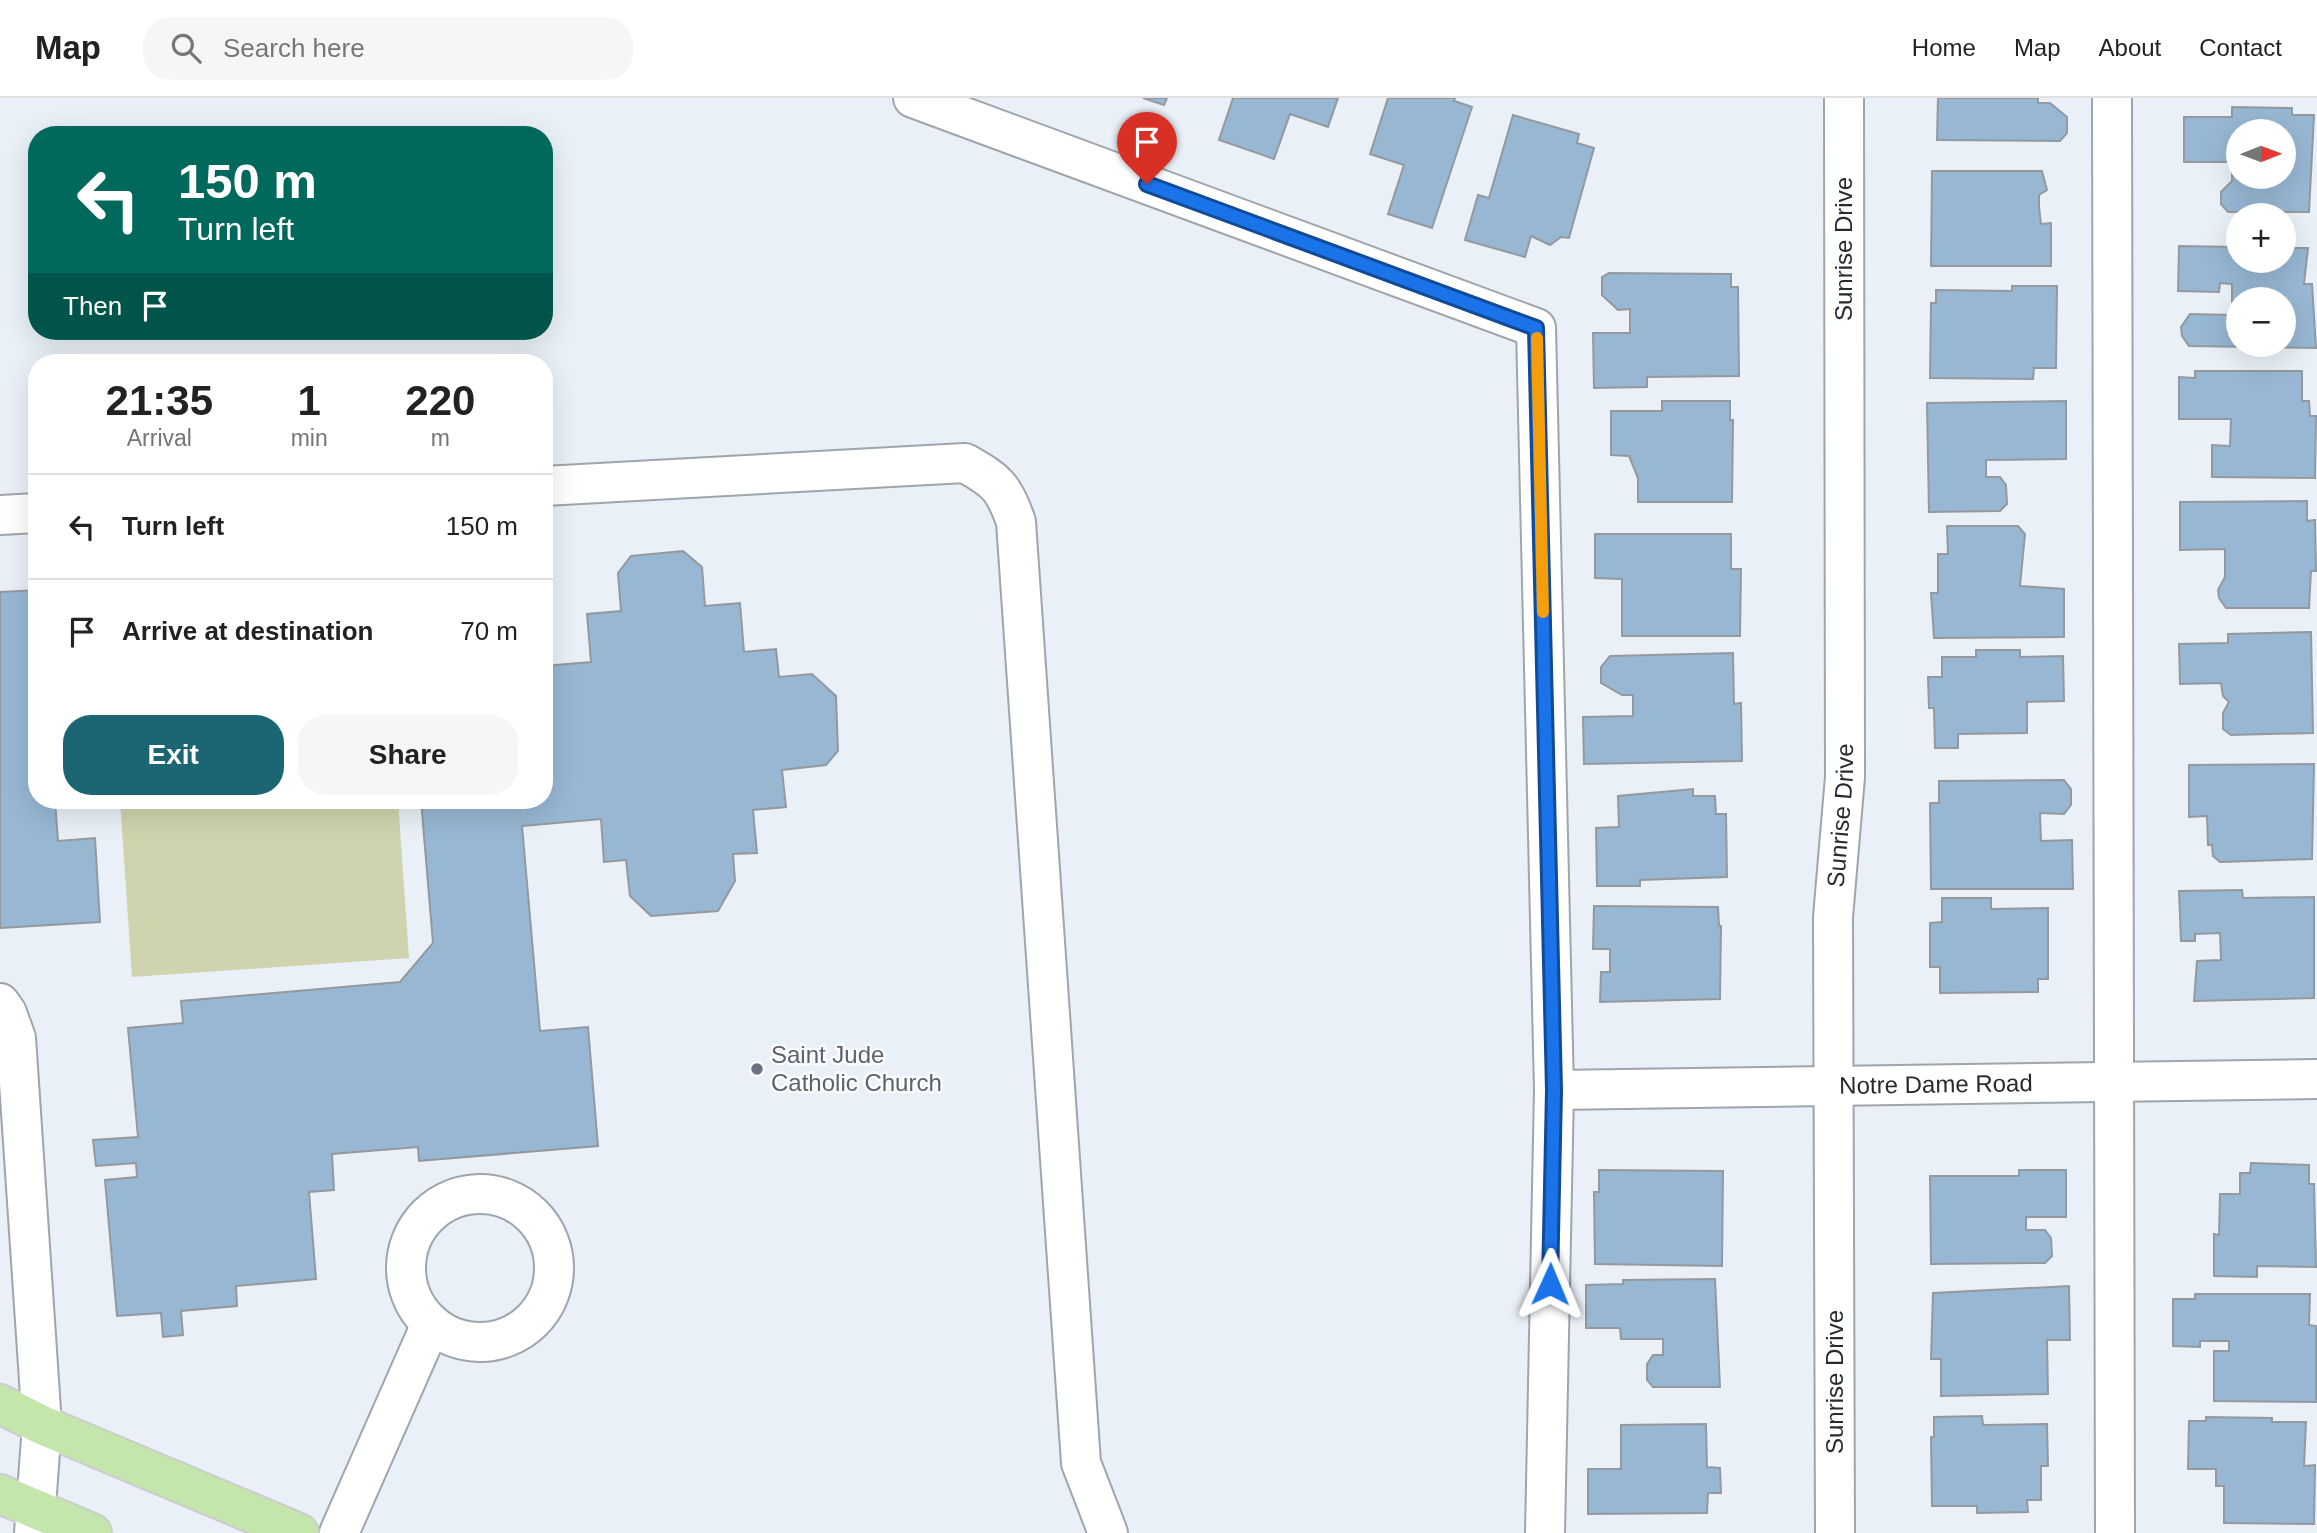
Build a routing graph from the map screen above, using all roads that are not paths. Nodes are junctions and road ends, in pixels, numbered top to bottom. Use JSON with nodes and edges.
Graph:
{"nodes":[{"id":1,"x":913,"y":98,"type":"edge"},
{"id":2,"x":1844,"y":98,"type":"edge"},
{"id":3,"x":2112,"y":98,"type":"edge"},
{"id":4,"x":553,"y":485,"type":"edge"},
{"id":5,"x":28,"y":513,"type":"edge"},
{"id":6,"x":0,"y":515,"type":"edge"},
{"id":7,"x":0,"y":1003,"type":"edge"},
{"id":8,"x":2317,"y":1079,"type":"edge"},
{"id":9,"x":2112,"y":1082,"type":"junction"},
{"id":10,"x":1834,"y":1086,"type":"junction"},
{"id":11,"x":1554,"y":1090,"type":"junction"},
{"id":12,"x":431,"y":1324,"type":"dead end"},
{"id":13,"x":0,"y":1404,"type":"edge"},
{"id":14,"x":42,"y":1425,"type":"junction"},
{"id":15,"x":0,"y":1494,"type":"edge"},
{"id":16,"x":35,"y":1521,"type":"edge"},
{"id":17,"x":92,"y":1533,"type":"edge"},
{"id":18,"x":299,"y":1533,"type":"edge"},
{"id":19,"x":339,"y":1533,"type":"edge"},
{"id":20,"x":1108,"y":1533,"type":"edge"},
{"id":21,"x":1545,"y":1533,"type":"edge"},
{"id":22,"x":1835,"y":1533,"type":"edge"},
{"id":23,"x":2115,"y":1533,"type":"edge"}],
"edges":[{"from":1,"to":11,"type":"street"},
{"from":2,"to":10,"type":"street","name":"Sunrise Drive"},
{"from":3,"to":9,"type":"street"},
{"from":4,"to":20,"type":"street"},
{"from":5,"to":6,"type":"street"},
{"from":7,"to":14,"type":"street"},
{"from":8,"to":9,"type":"street","name":"Notre Dame Road"},
{"from":9,"to":10,"type":"street","name":"Notre Dame Road"},
{"from":9,"to":23,"type":"street"},
{"from":10,"to":11,"type":"street","name":"Notre Dame Road"},
{"from":10,"to":22,"type":"street","name":"Sunrise Drive"},
{"from":11,"to":21,"type":"street"},
{"from":12,"to":19,"type":"street"},
{"from":13,"to":14,"type":"main road"},
{"from":14,"to":16,"type":"street"},
{"from":14,"to":18,"type":"main road"},
{"from":15,"to":16,"type":"main road"},
{"from":16,"to":17,"type":"main road"}]}
